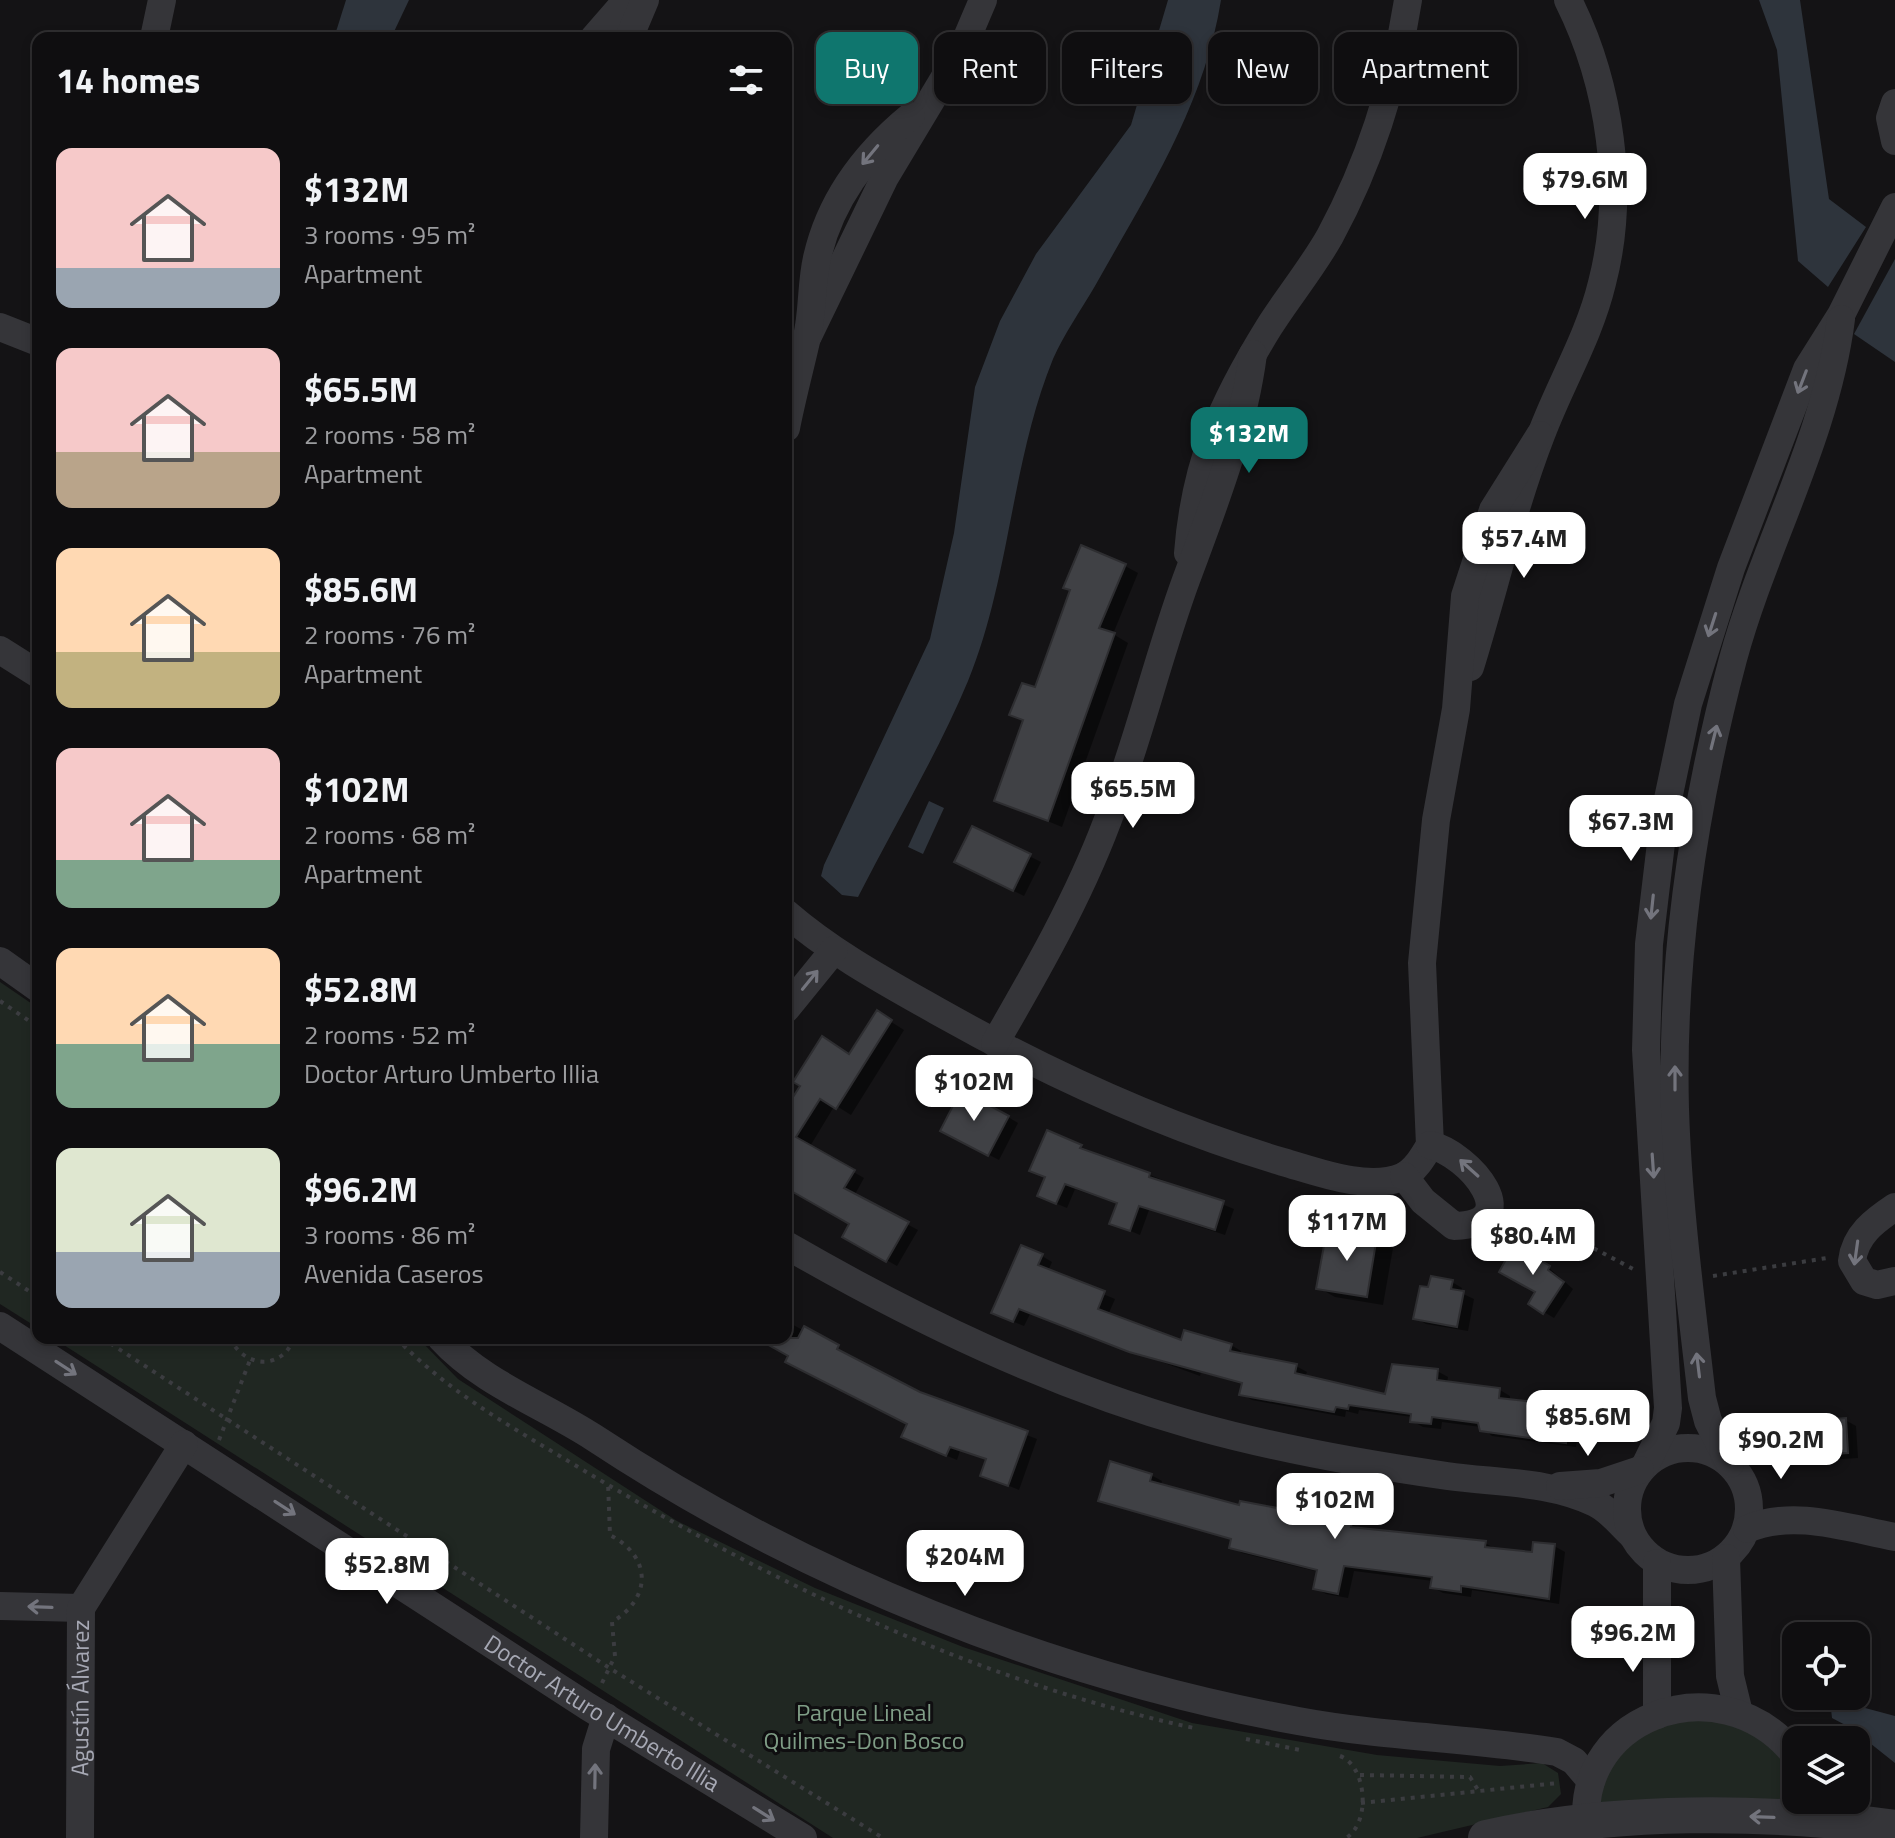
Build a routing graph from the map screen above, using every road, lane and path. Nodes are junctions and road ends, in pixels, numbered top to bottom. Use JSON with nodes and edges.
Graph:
{"nodes":[{"id":1,"x":162,"y":0,"type":"edge"},
{"id":2,"x":627,"y":0,"type":"edge"},
{"id":3,"x":645,"y":0,"type":"edge"},
{"id":4,"x":983,"y":0,"type":"edge"},
{"id":5,"x":1408,"y":0,"type":"edge"},
{"id":6,"x":1568,"y":0,"type":"edge"},
{"id":7,"x":155,"y":32,"type":"edge"},
{"id":8,"x":599,"y":32,"type":"edge"},
{"id":9,"x":632,"y":32,"type":"edge"},
{"id":10,"x":1895,"y":103,"type":"edge"},
{"id":11,"x":1895,"y":141,"type":"edge"},
{"id":12,"x":1895,"y":207,"type":"edge"},
{"id":13,"x":1841,"y":315,"type":"junction"},
{"id":14,"x":0,"y":327,"type":"edge"},
{"id":15,"x":32,"y":340,"type":"edge"},
{"id":16,"x":792,"y":403,"type":"edge"},
{"id":17,"x":1758,"y":499,"type":"junction"},
{"id":18,"x":1786,"y":510,"type":"junction"},
{"id":19,"x":0,"y":650,"type":"edge"},
{"id":20,"x":32,"y":670,"type":"edge"},
{"id":21,"x":792,"y":919,"type":"edge"},
{"id":22,"x":834,"y":950,"type":"junction"},
{"id":23,"x":0,"y":961,"type":"edge"},
{"id":24,"x":32,"y":984,"type":"edge"},
{"id":25,"x":0,"y":1001,"type":"edge"},
{"id":26,"x":792,"y":1002,"type":"edge"},
{"id":27,"x":32,"y":1023,"type":"edge"},
{"id":28,"x":995,"y":1043,"type":"junction"},
{"id":29,"x":1430,"y":1145,"type":"junction"},
{"id":30,"x":1404,"y":1176,"type":"junction"},
{"id":31,"x":1895,"y":1207,"type":"edge"},
{"id":32,"x":792,"y":1249,"type":"edge"},
{"id":33,"x":0,"y":1272,"type":"edge"},
{"id":34,"x":1895,"y":1281,"type":"edge"},
{"id":35,"x":32,"y":1293,"type":"edge"},
{"id":36,"x":0,"y":1326,"type":"edge"},
{"id":37,"x":111,"y":1344,"type":"edge"},
{"id":38,"x":233,"y":1344,"type":"edge"},
{"id":39,"x":290,"y":1344,"type":"edge"},
{"id":40,"x":447,"y":1344,"type":"edge"},
{"id":41,"x":250,"y":1360,"type":"junction"},
{"id":42,"x":228,"y":1420,"type":"junction"},
{"id":43,"x":184,"y":1444,"type":"junction"},
{"id":44,"x":608,"y":1448,"type":"junction"},
{"id":45,"x":211,"y":1460,"type":"junction"},
{"id":46,"x":1643,"y":1467,"type":"junction"},
{"id":47,"x":1736,"y":1472,"type":"junction"},
{"id":48,"x":1543,"y":1487,"type":"junction"},
{"id":49,"x":1794,"y":1519,"type":"junction"},
{"id":50,"x":1747,"y":1529,"type":"junction"},
{"id":51,"x":1632,"y":1535,"type":"junction"},
{"id":52,"x":1895,"y":1537,"type":"edge"},
{"id":53,"x":1726,"y":1558,"type":"junction"},
{"id":54,"x":1657,"y":1563,"type":"junction"},
{"id":55,"x":0,"y":1606,"type":"edge"},
{"id":56,"x":81,"y":1608,"type":"junction"},
{"id":57,"x":611,"y":1669,"type":"junction"},
{"id":58,"x":597,"y":1711,"type":"junction"},
{"id":59,"x":1739,"y":1713,"type":"junction"},
{"id":60,"x":1657,"y":1715,"type":"junction"},
{"id":61,"x":1624,"y":1737,"type":"junction"},
{"id":62,"x":1782,"y":1741,"type":"edge"},
{"id":63,"x":1526,"y":1747,"type":"junction"},
{"id":64,"x":1359,"y":1775,"type":"dead end"},
{"id":65,"x":1589,"y":1785,"type":"junction"},
{"id":66,"x":1478,"y":1790,"type":"junction"},
{"id":67,"x":1361,"y":1803,"type":"dead end"},
{"id":68,"x":1819,"y":1814,"type":"edge"},
{"id":69,"x":1881,"y":1826,"type":"edge"},
{"id":70,"x":1588,"y":1831,"type":"edge"},
{"id":71,"x":1501,"y":1835,"type":"edge"},
{"id":72,"x":80,"y":1838,"type":"edge"},
{"id":73,"x":594,"y":1838,"type":"edge"},
{"id":74,"x":803,"y":1838,"type":"edge"},
{"id":75,"x":883,"y":1838,"type":"edge"}],
"edges":[{"from":1,"to":7,"type":"street"},
{"from":2,"to":8,"type":"street"},
{"from":3,"to":9,"type":"street"},
{"from":4,"to":16,"type":"street"},
{"from":5,"to":28,"type":"street"},
{"from":6,"to":29,"type":"street"},
{"from":10,"to":11,"type":"street"},
{"from":12,"to":13,"type":"street"},
{"from":13,"to":17,"type":"street","one_way":true},
{"from":13,"to":18,"type":"street"},
{"from":14,"to":15,"type":"street"},
{"from":17,"to":18,"type":"street"},
{"from":17,"to":46,"type":"street","one_way":true},
{"from":47,"to":18,"type":"street","one_way":true},
{"from":19,"to":20,"type":"street"},
{"from":21,"to":22,"type":"street"},
{"from":26,"to":22,"type":"street","one_way":true},
{"from":22,"to":28,"type":"street"},
{"from":23,"to":24,"type":"street"},
{"from":25,"to":27,"type":"path"},
{"from":28,"to":30,"type":"street"},
{"from":29,"to":30,"type":"street"},
{"from":30,"to":29,"type":"street","one_way":true},
{"from":31,"to":34,"type":"street","one_way":true},
{"from":32,"to":48,"type":"street"},
{"from":33,"to":35,"type":"path"},
{"from":36,"to":43,"type":"street","name":"Doctor Arturo Umberto Illia","one_way":true},
{"from":37,"to":42,"type":"path"},
{"from":38,"to":41,"type":"path"},
{"from":39,"to":41,"type":"path"},
{"from":40,"to":44,"type":"street"},
{"from":41,"to":42,"type":"path"},
{"from":42,"to":45,"type":"path"},
{"from":42,"to":57,"type":"path"},
{"from":43,"to":45,"type":"street","name":"Doctor Arturo Umberto Illia"},
{"from":43,"to":56,"type":"street","name":"Agustín Álvarez"},
{"from":44,"to":57,"type":"path"},
{"from":44,"to":63,"type":"street"},
{"from":45,"to":58,"type":"street","name":"Doctor Arturo Umberto Illia","one_way":true},
{"from":46,"to":47,"type":"street"},
{"from":46,"to":48,"type":"street"},
{"from":46,"to":51,"type":"street"},
{"from":47,"to":49,"type":"street"},
{"from":47,"to":50,"type":"street"},
{"from":48,"to":51,"type":"street"},
{"from":49,"to":50,"type":"street"},
{"from":49,"to":52,"type":"street"},
{"from":50,"to":53,"type":"street"},
{"from":51,"to":54,"type":"street"},
{"from":53,"to":54,"type":"street"},
{"from":53,"to":59,"type":"street"},
{"from":54,"to":60,"type":"street"},
{"from":56,"to":55,"type":"street","one_way":true},
{"from":56,"to":72,"type":"street","name":"Agustín Álvarez"},
{"from":57,"to":58,"type":"path"},
{"from":57,"to":75,"type":"path"},
{"from":73,"to":58,"type":"street","one_way":true},
{"from":58,"to":74,"type":"street","name":"Doctor Arturo Umberto Illia","one_way":true},
{"from":59,"to":60,"type":"street"},
{"from":59,"to":62,"type":"street"},
{"from":60,"to":61,"type":"street"},
{"from":61,"to":63,"type":"street"},
{"from":61,"to":65,"type":"street"},
{"from":63,"to":65,"type":"street"},
{"from":64,"to":66,"type":"path"},
{"from":65,"to":66,"type":"path"},
{"from":65,"to":70,"type":"street"},
{"from":65,"to":71,"type":"street"},
{"from":66,"to":67,"type":"path"},
{"from":68,"to":69,"type":"street"},
{"from":68,"to":70,"type":"street","one_way":true},
{"from":70,"to":71,"type":"street"}]}
